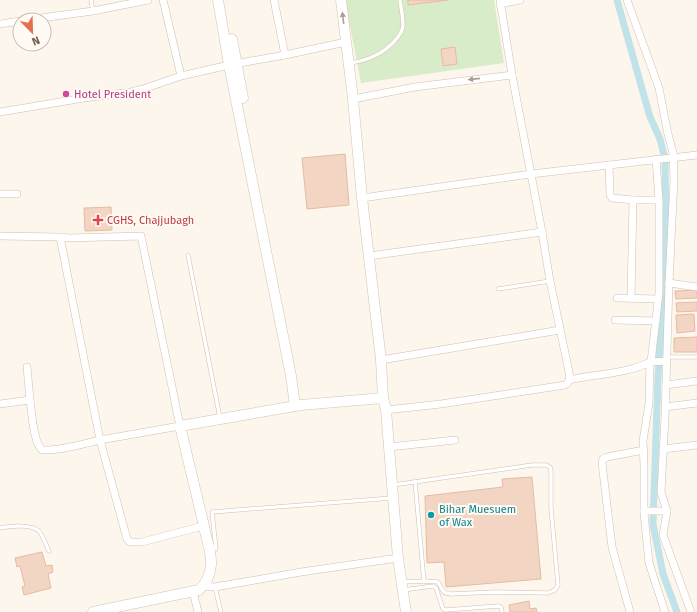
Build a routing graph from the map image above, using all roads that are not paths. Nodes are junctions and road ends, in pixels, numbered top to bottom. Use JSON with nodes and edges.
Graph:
{"nodes":[{"id":1,"x":91,"y":0,"type":"edge"},
{"id":2,"x":148,"y":0,"type":"edge"},
{"id":3,"x":163,"y":0,"type":"edge"},
{"id":4,"x":218,"y":0,"type":"edge"},
{"id":5,"x":224,"y":0,"type":"edge"},
{"id":6,"x":274,"y":0,"type":"edge"},
{"id":7,"x":341,"y":0,"type":"edge"},
{"id":8,"x":400,"y":0,"type":"edge"},
{"id":9,"x":520,"y":0,"type":"edge"},
{"id":10,"x":627,"y":0,"type":"edge"},
{"id":11,"x":500,"y":2,"type":"edge"},
{"id":12,"x":93,"y":11,"type":"junction"},
{"id":13,"x":52,"y":17,"type":"edge"},
{"id":14,"x":12,"y":22,"type":"edge"},
{"id":15,"x":0,"y":24,"type":"edge"},
{"id":16,"x":346,"y":42,"type":"junction"},
{"id":17,"x":285,"y":55,"type":"junction"},
{"id":18,"x":233,"y":64,"type":"junction"},
{"id":19,"x":349,"y":64,"type":"junction"},
{"id":20,"x":512,"y":75,"type":"junction"},
{"id":21,"x":180,"y":76,"type":"junction"},
{"id":22,"x":353,"y":99,"type":"junction"},
{"id":23,"x":0,"y":112,"type":"edge"},
{"id":24,"x":697,"y":155,"type":"edge"},
{"id":25,"x":672,"y":158,"type":"junction"},
{"id":26,"x":658,"y":159,"type":"junction"},
{"id":27,"x":609,"y":165,"type":"junction"},
{"id":28,"x":531,"y":174,"type":"junction"},
{"id":29,"x":0,"y":194,"type":"edge"},
{"id":30,"x":17,"y":194,"type":"dead end"},
{"id":31,"x":362,"y":198,"type":"junction"},
{"id":32,"x":633,"y":200,"type":"junction"},
{"id":33,"x":659,"y":200,"type":"junction"},
{"id":34,"x":542,"y":232,"type":"junction"},
{"id":35,"x":0,"y":236,"type":"edge"},
{"id":36,"x":60,"y":237,"type":"junction"},
{"id":37,"x":188,"y":255,"type":"dead end"},
{"id":38,"x":368,"y":256,"type":"junction"},
{"id":39,"x":550,"y":281,"type":"junction"},
{"id":40,"x":669,"y":283,"type":"junction"},
{"id":41,"x":697,"y":287,"type":"edge"},
{"id":42,"x":498,"y":289,"type":"dead end"},
{"id":43,"x":617,"y":298,"type":"dead end"},
{"id":44,"x":631,"y":298,"type":"junction"},
{"id":45,"x":658,"y":299,"type":"junction"},
{"id":46,"x":615,"y":320,"type":"dead end"},
{"id":47,"x":656,"y":321,"type":"junction"},
{"id":48,"x":560,"y":330,"type":"junction"},
{"id":49,"x":697,"y":357,"type":"edge"},
{"id":50,"x":381,"y":360,"type":"junction"},
{"id":51,"x":666,"y":360,"type":"junction"},
{"id":52,"x":652,"y":362,"type":"junction"},
{"id":53,"x":27,"y":367,"type":"dead end"},
{"id":54,"x":570,"y":380,"type":"junction"},
{"id":55,"x":697,"y":381,"type":"edge"},
{"id":56,"x":666,"y":386,"type":"junction"},
{"id":57,"x":383,"y":398,"type":"junction"},
{"id":58,"x":30,"y":400,"type":"junction"},
{"id":59,"x":0,"y":404,"type":"edge"},
{"id":60,"x":697,"y":404,"type":"edge"},
{"id":61,"x":298,"y":405,"type":"junction"},
{"id":62,"x":665,"y":407,"type":"junction"},
{"id":63,"x":386,"y":410,"type":"junction"},
{"id":64,"x":221,"y":419,"type":"junction"},
{"id":65,"x":180,"y":426,"type":"junction"},
{"id":66,"x":100,"y":440,"type":"junction"},
{"id":67,"x":455,"y":440,"type":"dead end"},
{"id":68,"x":697,"y":445,"type":"edge"},
{"id":69,"x":389,"y":447,"type":"junction"},
{"id":70,"x":663,"y":449,"type":"junction"},
{"id":71,"x":644,"y":450,"type":"junction"},
{"id":72,"x":415,"y":482,"type":"junction"},
{"id":73,"x":392,"y":485,"type":"junction"},
{"id":74,"x":393,"y":498,"type":"junction"},
{"id":75,"x":648,"y":511,"type":"junction"},
{"id":76,"x":665,"y":511,"type":"junction"},
{"id":77,"x":204,"y":526,"type":"junction"},
{"id":78,"x":0,"y":528,"type":"edge"},
{"id":79,"x":216,"y":549,"type":"dead end"},
{"id":80,"x":49,"y":552,"type":"dead end"},
{"id":81,"x":398,"y":558,"type":"junction"},
{"id":82,"x":424,"y":582,"type":"junction"},
{"id":83,"x":204,"y":586,"type":"junction"},
{"id":84,"x":215,"y":586,"type":"junction"},
{"id":85,"x":402,"y":586,"type":"junction"},
{"id":86,"x":193,"y":591,"type":"junction"},
{"id":87,"x":122,"y":609,"type":"edge"},
{"id":88,"x":99,"y":611,"type":"edge"},
{"id":89,"x":198,"y":612,"type":"edge"},
{"id":90,"x":221,"y":612,"type":"edge"},
{"id":91,"x":406,"y":612,"type":"edge"},
{"id":92,"x":502,"y":612,"type":"edge"},
{"id":93,"x":630,"y":612,"type":"edge"},
{"id":94,"x":665,"y":612,"type":"edge"},
{"id":95,"x":690,"y":612,"type":"edge"}],
"edges":[{"from":1,"to":12,"type":"lane"},
{"from":2,"to":12,"type":"street"},
{"from":3,"to":21,"type":"street"},
{"from":4,"to":18,"type":"street"},
{"from":5,"to":18,"type":"street"},
{"from":6,"to":17,"type":"street"},
{"from":16,"to":7,"type":"street","one_way":true},
{"from":8,"to":19,"type":"lane"},
{"from":9,"to":11,"type":"street"},
{"from":10,"to":25,"type":"street"},
{"from":11,"to":20,"type":"street"},
{"from":12,"to":13,"type":"street"},
{"from":14,"to":15,"type":"street"},
{"from":16,"to":17,"type":"street"},
{"from":16,"to":19,"type":"street"},
{"from":17,"to":18,"type":"street"},
{"from":18,"to":21,"type":"street"},
{"from":18,"to":61,"type":"street"},
{"from":19,"to":22,"type":"street"},
{"from":20,"to":22,"type":"street","one_way":true},
{"from":20,"to":28,"type":"street"},
{"from":21,"to":23,"type":"street"},
{"from":22,"to":31,"type":"street"},
{"from":24,"to":25,"type":"street"},
{"from":25,"to":26,"type":"street"},
{"from":25,"to":40,"type":"street"},
{"from":26,"to":27,"type":"street"},
{"from":26,"to":33,"type":"street"},
{"from":27,"to":28,"type":"street"},
{"from":27,"to":32,"type":"street"},
{"from":28,"to":31,"type":"street"},
{"from":28,"to":34,"type":"street"},
{"from":29,"to":30,"type":"street"},
{"from":31,"to":38,"type":"street"},
{"from":32,"to":33,"type":"street"},
{"from":32,"to":44,"type":"street"},
{"from":33,"to":45,"type":"street"},
{"from":34,"to":38,"type":"street"},
{"from":34,"to":39,"type":"street"},
{"from":35,"to":36,"type":"street"},
{"from":36,"to":65,"type":"street"},
{"from":36,"to":66,"type":"street"},
{"from":37,"to":64,"type":"lane"},
{"from":38,"to":50,"type":"street"},
{"from":39,"to":42,"type":"lane"},
{"from":39,"to":48,"type":"street"},
{"from":40,"to":41,"type":"street"},
{"from":40,"to":51,"type":"street"},
{"from":43,"to":44,"type":"street"},
{"from":44,"to":45,"type":"street"},
{"from":45,"to":47,"type":"street"},
{"from":46,"to":47,"type":"street"},
{"from":47,"to":52,"type":"street"},
{"from":48,"to":50,"type":"street"},
{"from":48,"to":54,"type":"street"},
{"from":49,"to":51,"type":"lane"},
{"from":50,"to":57,"type":"street"},
{"from":51,"to":52,"type":"street"},
{"from":51,"to":56,"type":"street"},
{"from":52,"to":54,"type":"street"},
{"from":52,"to":71,"type":"street"},
{"from":53,"to":58,"type":"street"},
{"from":54,"to":63,"type":"street"},
{"from":55,"to":56,"type":"street"},
{"from":56,"to":62,"type":"street"},
{"from":57,"to":61,"type":"street"},
{"from":57,"to":63,"type":"street"},
{"from":58,"to":59,"type":"street"},
{"from":58,"to":66,"type":"street"},
{"from":60,"to":62,"type":"street"},
{"from":61,"to":64,"type":"street"},
{"from":62,"to":70,"type":"street"},
{"from":63,"to":69,"type":"street"},
{"from":64,"to":65,"type":"street"},
{"from":65,"to":66,"type":"street"},
{"from":65,"to":77,"type":"street"},
{"from":66,"to":77,"type":"street"},
{"from":67,"to":69,"type":"street"},
{"from":68,"to":70,"type":"street"},
{"from":69,"to":73,"type":"street"},
{"from":70,"to":76,"type":"street"},
{"from":71,"to":75,"type":"street"},
{"from":71,"to":93,"type":"street"},
{"from":72,"to":73,"type":"lane"},
{"from":72,"to":82,"type":"lane"},
{"from":72,"to":82,"type":"lane"},
{"from":73,"to":74,"type":"street"},
{"from":74,"to":79,"type":"lane"},
{"from":74,"to":81,"type":"street"},
{"from":75,"to":76,"type":"street"},
{"from":75,"to":94,"type":"street"},
{"from":76,"to":95,"type":"street"},
{"from":77,"to":83,"type":"street"},
{"from":78,"to":80,"type":"lane"},
{"from":81,"to":84,"type":"street"},
{"from":81,"to":85,"type":"street"},
{"from":82,"to":85,"type":"lane"},
{"from":83,"to":84,"type":"street"},
{"from":83,"to":86,"type":"street"},
{"from":84,"to":90,"type":"lane"},
{"from":85,"to":91,"type":"street"},
{"from":85,"to":92,"type":"lane"},
{"from":86,"to":87,"type":"street"},
{"from":86,"to":89,"type":"street"},
{"from":87,"to":88,"type":"street"}]}
